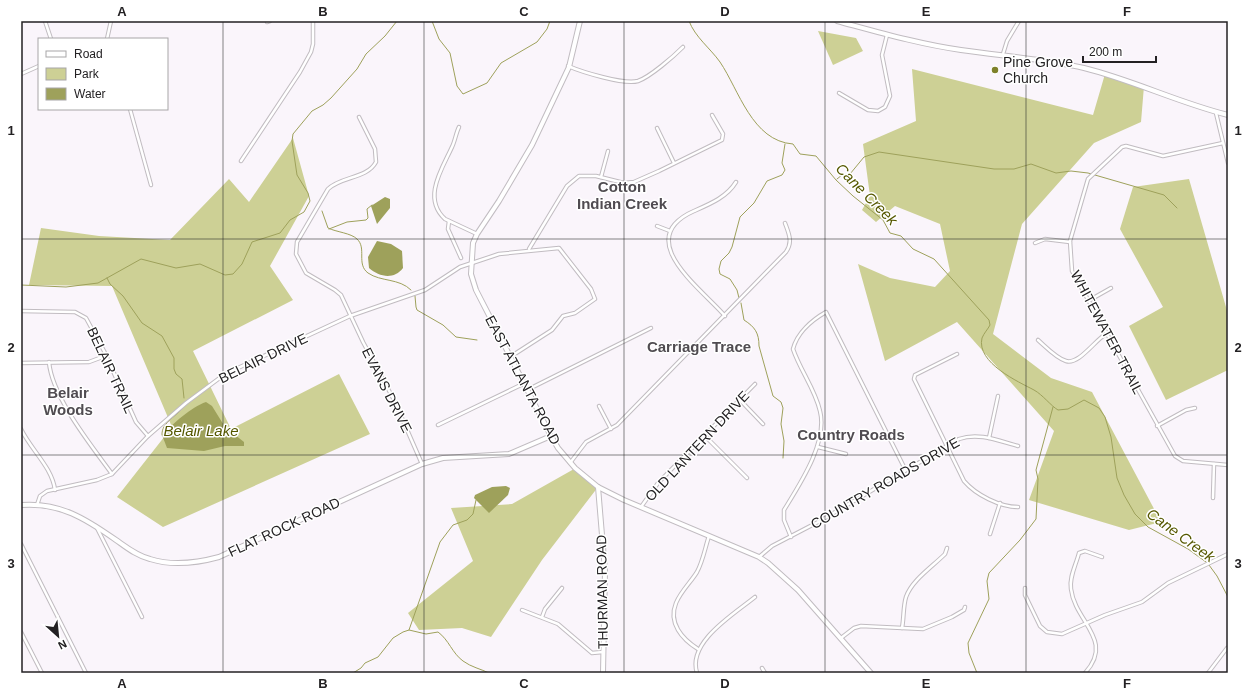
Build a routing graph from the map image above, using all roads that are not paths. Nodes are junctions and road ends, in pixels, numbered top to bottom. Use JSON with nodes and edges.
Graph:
{"nodes":[{"id":1,"x":45,"y":21,"type":"edge"},
{"id":2,"x":111,"y":21,"type":"edge"},
{"id":3,"x":312,"y":21,"type":"edge"},
{"id":4,"x":580,"y":21,"type":"edge"},
{"id":5,"x":837,"y":21,"type":"edge"},
{"id":6,"x":1019,"y":21,"type":"edge"},
{"id":7,"x":887,"y":35,"type":"junction"},
{"id":8,"x":51,"y":38,"type":"edge"},
{"id":9,"x":107,"y":38,"type":"edge"},
{"id":10,"x":683,"y":47,"type":"dead end"},
{"id":11,"x":1004,"y":54,"type":"junction"},
{"id":12,"x":38,"y":66,"type":"edge"},
{"id":13,"x":568,"y":66,"type":"junction"},
{"id":14,"x":21,"y":74,"type":"edge"},
{"id":15,"x":839,"y":93,"type":"dead end"},
{"id":16,"x":130,"y":110,"type":"edge"},
{"id":17,"x":1216,"y":113,"type":"junction"},
{"id":18,"x":712,"y":115,"type":"dead end"},
{"id":19,"x":1228,"y":115,"type":"edge"},
{"id":20,"x":359,"y":117,"type":"dead end"},
{"id":21,"x":459,"y":127,"type":"dead end"},
{"id":22,"x":657,"y":128,"type":"dead end"},
{"id":23,"x":1223,"y":143,"type":"junction"},
{"id":24,"x":608,"y":151,"type":"dead end"},
{"id":25,"x":241,"y":161,"type":"dead end"},
{"id":26,"x":674,"y":163,"type":"junction"},
{"id":27,"x":1228,"y":163,"type":"edge"},
{"id":28,"x":601,"y":177,"type":"junction"},
{"id":29,"x":736,"y":182,"type":"dead end"},
{"id":30,"x":151,"y":185,"type":"dead end"},
{"id":31,"x":449,"y":221,"type":"junction"},
{"id":32,"x":785,"y":223,"type":"dead end"},
{"id":33,"x":657,"y":226,"type":"dead end"},
{"id":34,"x":670,"y":231,"type":"junction"},
{"id":35,"x":477,"y":234,"type":"junction"},
{"id":36,"x":1070,"y":242,"type":"junction"},
{"id":37,"x":1035,"y":243,"type":"dead end"},
{"id":38,"x":529,"y":250,"type":"junction"},
{"id":39,"x":461,"y":258,"type":"dead end"},
{"id":40,"x":471,"y":263,"type":"junction"},
{"id":41,"x":1111,"y":288,"type":"dead end"},
{"id":42,"x":1088,"y":301,"type":"junction"},
{"id":43,"x":21,"y":311,"type":"edge"},
{"id":44,"x":350,"y":316,"type":"junction"},
{"id":45,"x":724,"y":316,"type":"junction"},
{"id":46,"x":651,"y":328,"type":"dead end"},
{"id":47,"x":1106,"y":334,"type":"junction"},
{"id":48,"x":1038,"y":340,"type":"dead end"},
{"id":49,"x":958,"y":354,"type":"dead end"},
{"id":50,"x":106,"y":356,"type":"junction"},
{"id":51,"x":510,"y":357,"type":"junction"},
{"id":52,"x":49,"y":362,"type":"junction"},
{"id":53,"x":21,"y":363,"type":"edge"},
{"id":54,"x":523,"y":384,"type":"junction"},
{"id":55,"x":755,"y":384,"type":"dead end"},
{"id":56,"x":527,"y":390,"type":"junction"},
{"id":57,"x":998,"y":396,"type":"dead end"},
{"id":58,"x":740,"y":400,"type":"junction"},
{"id":59,"x":600,"y":406,"type":"dead end"},
{"id":60,"x":1194,"y":408,"type":"dead end"},
{"id":61,"x":763,"y":424,"type":"dead end"},
{"id":62,"x":438,"y":425,"type":"dead end"},
{"id":63,"x":1157,"y":426,"type":"junction"},
{"id":64,"x":21,"y":429,"type":"edge"},
{"id":65,"x":611,"y":429,"type":"junction"},
{"id":66,"x":148,"y":436,"type":"junction"},
{"id":67,"x":551,"y":436,"type":"junction"},
{"id":68,"x":704,"y":436,"type":"junction"},
{"id":69,"x":989,"y":438,"type":"junction"},
{"id":70,"x":946,"y":445,"type":"junction"},
{"id":71,"x":1018,"y":446,"type":"dead end"},
{"id":72,"x":818,"y":447,"type":"junction"},
{"id":73,"x":846,"y":454,"type":"dead end"},
{"id":74,"x":570,"y":463,"type":"junction"},
{"id":75,"x":422,"y":464,"type":"junction"},
{"id":76,"x":1214,"y":464,"type":"junction"},
{"id":77,"x":1228,"y":465,"type":"edge"},
{"id":78,"x":905,"y":469,"type":"junction"},
{"id":79,"x":112,"y":474,"type":"junction"},
{"id":80,"x":747,"y":478,"type":"dead end"},
{"id":81,"x":598,"y":487,"type":"junction"},
{"id":82,"x":54,"y":490,"type":"junction"},
{"id":83,"x":1213,"y":498,"type":"dead end"},
{"id":84,"x":1000,"y":503,"type":"junction"},
{"id":85,"x":21,"y":504,"type":"edge"},
{"id":86,"x":37,"y":505,"type":"junction"},
{"id":87,"x":1018,"y":506,"type":"dead end"},
{"id":88,"x":640,"y":508,"type":"junction"},
{"id":89,"x":96,"y":526,"type":"junction"},
{"id":90,"x":990,"y":534,"type":"dead end"},
{"id":91,"x":709,"y":536,"type":"junction"},
{"id":92,"x":792,"y":537,"type":"junction"},
{"id":93,"x":21,"y":544,"type":"edge"},
{"id":94,"x":947,"y":548,"type":"dead end"},
{"id":95,"x":22,"y":550,"type":"edge"},
{"id":96,"x":1228,"y":554,"type":"edge"},
{"id":97,"x":759,"y":557,"type":"junction"},
{"id":98,"x":1102,"y":557,"type":"dead end"},
{"id":99,"x":562,"y":588,"type":"dead end"},
{"id":100,"x":1025,"y":588,"type":"dead end"},
{"id":101,"x":755,"y":597,"type":"dead end"},
{"id":102,"x":966,"y":607,"type":"dead end"},
{"id":103,"x":522,"y":610,"type":"dead end"},
{"id":104,"x":142,"y":617,"type":"dead end"},
{"id":105,"x":542,"y":617,"type":"junction"},
{"id":106,"x":1086,"y":624,"type":"junction"},
{"id":107,"x":902,"y":628,"type":"junction"},
{"id":108,"x":21,"y":632,"type":"edge"},
{"id":109,"x":841,"y":638,"type":"junction"},
{"id":110,"x":1227,"y":648,"type":"edge"},
{"id":111,"x":698,"y":649,"type":"junction"},
{"id":112,"x":603,"y":652,"type":"junction"},
{"id":113,"x":762,"y":668,"type":"dead end"},
{"id":114,"x":42,"y":673,"type":"edge"},
{"id":115,"x":86,"y":673,"type":"edge"},
{"id":116,"x":603,"y":673,"type":"edge"},
{"id":117,"x":697,"y":673,"type":"edge"},
{"id":118,"x":765,"y":673,"type":"edge"},
{"id":119,"x":871,"y":673,"type":"edge"},
{"id":120,"x":1084,"y":673,"type":"edge"},
{"id":121,"x":1208,"y":673,"type":"edge"}],
"edges":[{"from":1,"to":8,"type":"street"},
{"from":2,"to":9,"type":"street"},
{"from":3,"to":25,"type":"street"},
{"from":4,"to":13,"type":"street","name":"EAST ATLANTA ROAD"},
{"from":5,"to":7,"type":"street"},
{"from":6,"to":11,"type":"street"},
{"from":7,"to":11,"type":"street"},
{"from":7,"to":15,"type":"street"},
{"from":10,"to":13,"type":"street"},
{"from":11,"to":17,"type":"street"},
{"from":12,"to":14,"type":"street"},
{"from":13,"to":35,"type":"street","name":"EAST ATLANTA ROAD"},
{"from":16,"to":30,"type":"street"},
{"from":17,"to":19,"type":"street"},
{"from":17,"to":23,"type":"street"},
{"from":18,"to":26,"type":"street"},
{"from":20,"to":44,"type":"street","name":"EVANS DRIVE"},
{"from":21,"to":31,"type":"street"},
{"from":22,"to":26,"type":"street"},
{"from":23,"to":27,"type":"street"},
{"from":23,"to":36,"type":"street","name":"WHITEWATER TRAIL"},
{"from":24,"to":28,"type":"street"},
{"from":26,"to":28,"type":"street"},
{"from":28,"to":38,"type":"street"},
{"from":29,"to":34,"type":"street"},
{"from":31,"to":35,"type":"street"},
{"from":31,"to":39,"type":"street"},
{"from":32,"to":45,"type":"street"},
{"from":33,"to":34,"type":"street"},
{"from":34,"to":45,"type":"street"},
{"from":35,"to":40,"type":"street","name":"EAST ATLANTA ROAD"},
{"from":36,"to":37,"type":"street"},
{"from":36,"to":42,"type":"street","name":"WHITEWATER TRAIL"},
{"from":38,"to":40,"type":"street","name":"BELAIR DRIVE"},
{"from":38,"to":51,"type":"street","name":"BELAIR DRIVE"},
{"from":40,"to":44,"type":"street","name":"BELAIR DRIVE"},
{"from":40,"to":51,"type":"street","name":"EAST ATLANTA ROAD"},
{"from":41,"to":42,"type":"street"},
{"from":42,"to":47,"type":"street","name":"WHITEWATER TRAIL"},
{"from":43,"to":50,"type":"street","name":"BELAIR TRAIL"},
{"from":44,"to":66,"type":"street","name":"BELAIR DRIVE"},
{"from":44,"to":75,"type":"street","name":"EVANS DRIVE"},
{"from":45,"to":65,"type":"street"},
{"from":46,"to":56,"type":"street"},
{"from":47,"to":48,"type":"street"},
{"from":47,"to":63,"type":"street","name":"WHITEWATER TRAIL"},
{"from":49,"to":70,"type":"street"},
{"from":50,"to":52,"type":"street"},
{"from":50,"to":66,"type":"street","name":"BELAIR TRAIL"},
{"from":51,"to":54,"type":"street","name":"EAST ATLANTA ROAD"},
{"from":52,"to":53,"type":"street"},
{"from":52,"to":79,"type":"street"},
{"from":54,"to":56,"type":"street","name":"EAST ATLANTA ROAD"},
{"from":54,"to":62,"type":"street"},
{"from":55,"to":58,"type":"street","name":"OLD LANTERN DRIVE"},
{"from":56,"to":67,"type":"street","name":"EAST ATLANTA ROAD"},
{"from":57,"to":69,"type":"street"},
{"from":58,"to":61,"type":"street"},
{"from":58,"to":68,"type":"street","name":"OLD LANTERN DRIVE"},
{"from":59,"to":65,"type":"street"},
{"from":60,"to":63,"type":"street"},
{"from":63,"to":76,"type":"street","name":"WHITEWATER TRAIL"},
{"from":64,"to":82,"type":"street"},
{"from":65,"to":74,"type":"street"},
{"from":66,"to":79,"type":"street","name":"BELAIR DRIVE"},
{"from":67,"to":74,"type":"street","name":"EAST ATLANTA ROAD"},
{"from":67,"to":75,"type":"street","name":"FLAT ROCK ROAD"},
{"from":68,"to":80,"type":"street"},
{"from":68,"to":88,"type":"street","name":"OLD LANTERN DRIVE"},
{"from":69,"to":70,"type":"street","name":"COUNTRY ROADS DRIVE"},
{"from":69,"to":71,"type":"street","name":"COUNTRY ROADS DRIVE"},
{"from":70,"to":78,"type":"street","name":"COUNTRY ROADS DRIVE"},
{"from":70,"to":84,"type":"street"},
{"from":72,"to":73,"type":"street"},
{"from":72,"to":78,"type":"street"},
{"from":72,"to":92,"type":"street"},
{"from":74,"to":81,"type":"street","name":"EAST ATLANTA ROAD"},
{"from":75,"to":89,"type":"street","name":"FLAT ROCK ROAD"},
{"from":76,"to":77,"type":"street","name":"WHITEWATER TRAIL"},
{"from":76,"to":83,"type":"street"},
{"from":78,"to":92,"type":"street","name":"COUNTRY ROADS DRIVE"},
{"from":79,"to":82,"type":"street","name":"BELAIR DRIVE"},
{"from":81,"to":88,"type":"street","name":"EAST ATLANTA ROAD"},
{"from":81,"to":112,"type":"street","name":"THURMAN ROAD"},
{"from":82,"to":86,"type":"street","name":"BELAIR DRIVE"},
{"from":84,"to":87,"type":"street"},
{"from":84,"to":90,"type":"street"},
{"from":85,"to":86,"type":"street","name":"FLAT ROCK ROAD"},
{"from":86,"to":89,"type":"street","name":"FLAT ROCK ROAD"},
{"from":88,"to":91,"type":"street","name":"EAST ATLANTA ROAD"},
{"from":89,"to":104,"type":"street"},
{"from":91,"to":97,"type":"street","name":"EAST ATLANTA ROAD"},
{"from":91,"to":111,"type":"street"},
{"from":92,"to":97,"type":"street","name":"COUNTRY ROADS DRIVE"},
{"from":93,"to":95,"type":"street"},
{"from":94,"to":107,"type":"street"},
{"from":95,"to":115,"type":"street"},
{"from":96,"to":106,"type":"street"},
{"from":97,"to":109,"type":"street","name":"EAST ATLANTA ROAD"},
{"from":98,"to":106,"type":"street"},
{"from":99,"to":105,"type":"street"},
{"from":100,"to":106,"type":"street"},
{"from":101,"to":111,"type":"street"},
{"from":102,"to":107,"type":"street"},
{"from":103,"to":105,"type":"street"},
{"from":105,"to":112,"type":"street"},
{"from":106,"to":120,"type":"street"},
{"from":107,"to":109,"type":"street"},
{"from":108,"to":114,"type":"street"},
{"from":109,"to":119,"type":"street","name":"EAST ATLANTA ROAD"},
{"from":110,"to":121,"type":"street"},
{"from":111,"to":117,"type":"street"},
{"from":112,"to":116,"type":"street","name":"THURMAN ROAD"},
{"from":113,"to":118,"type":"street"}]}
